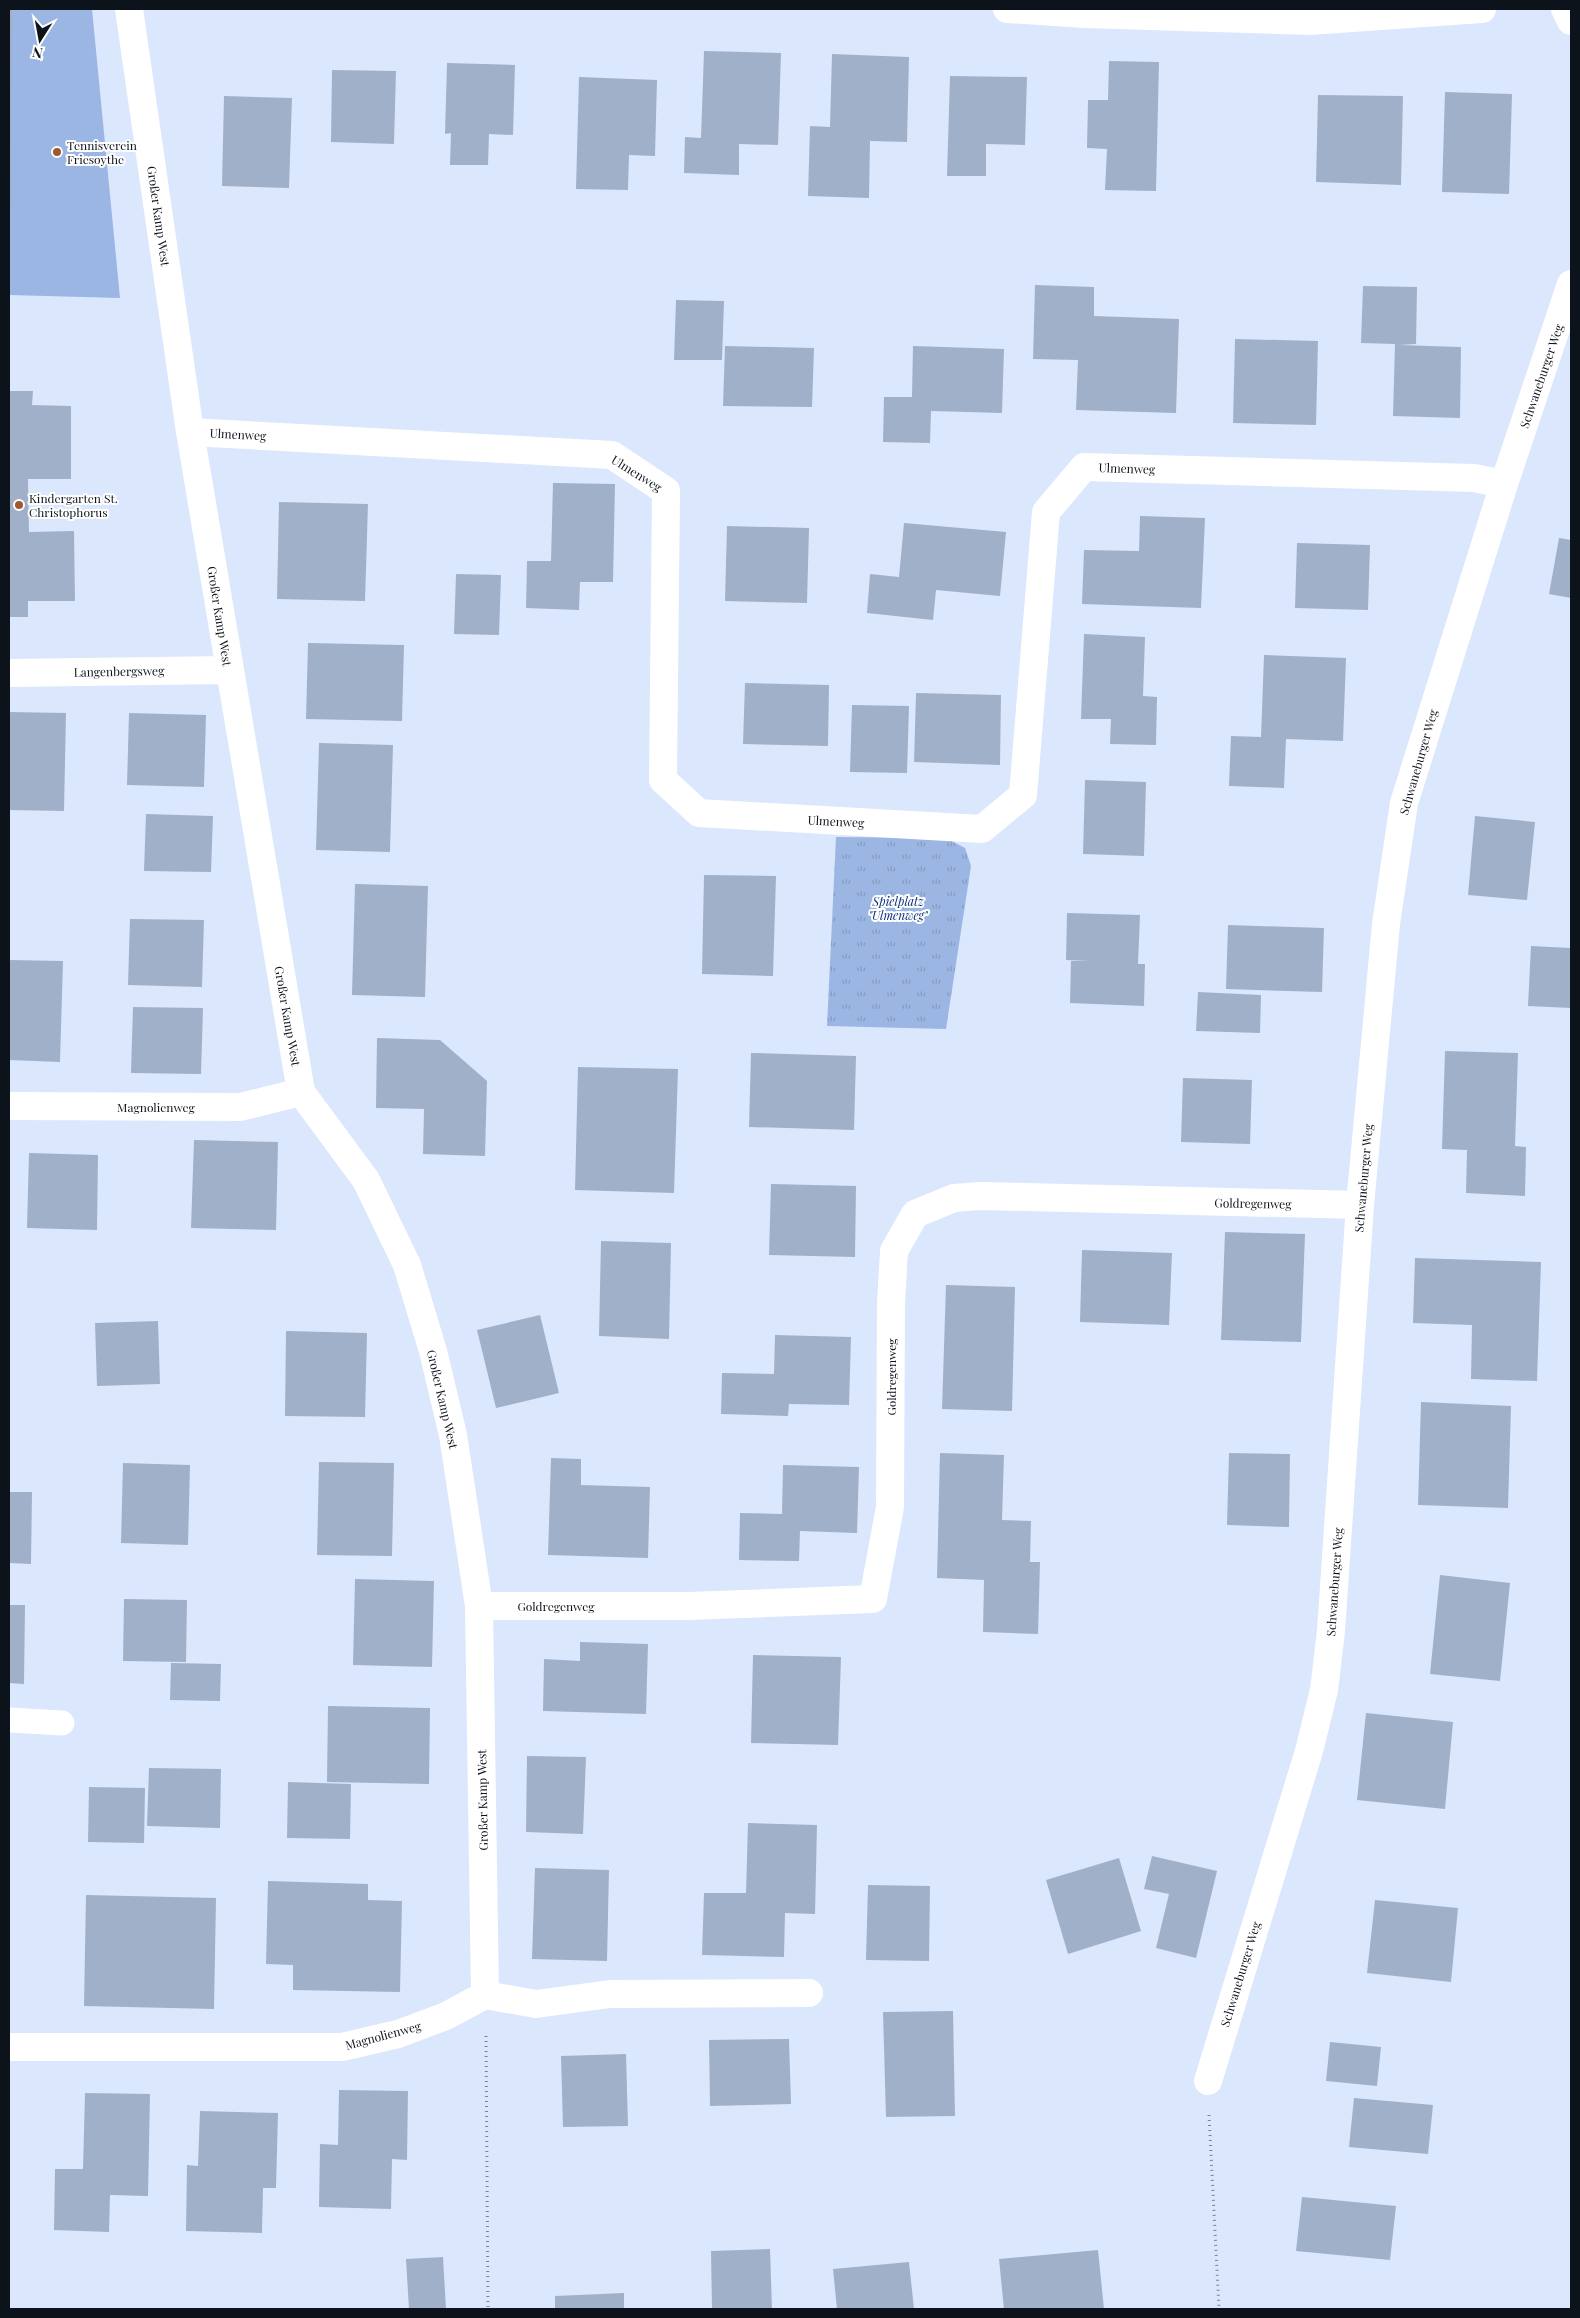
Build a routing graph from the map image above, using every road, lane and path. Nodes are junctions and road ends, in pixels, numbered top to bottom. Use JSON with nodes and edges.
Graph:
{"nodes":[{"id":1,"x":129,"y":9,"type":"edge"},
{"id":2,"x":1007,"y":9,"type":"edge"},
{"id":3,"x":1482,"y":9,"type":"edge"},
{"id":4,"x":1565,"y":9,"type":"edge"},
{"id":5,"x":1571,"y":21,"type":"edge"},
{"id":6,"x":1571,"y":284,"type":"edge"},
{"id":7,"x":190,"y":432,"type":"junction"},
{"id":8,"x":1504,"y":484,"type":"junction"},
{"id":9,"x":228,"y":670,"type":"junction"},
{"id":10,"x":9,"y":673,"type":"edge"},
{"id":11,"x":301,"y":1092,"type":"junction"},
{"id":12,"x":9,"y":1106,"type":"edge"},
{"id":13,"x":1360,"y":1205,"type":"junction"},
{"id":14,"x":479,"y":1606,"type":"junction"},
{"id":15,"x":9,"y":1720,"type":"edge"},
{"id":16,"x":62,"y":1723,"type":"dead end"},
{"id":17,"x":809,"y":1993,"type":"dead end"},
{"id":18,"x":485,"y":1995,"type":"junction"},
{"id":19,"x":9,"y":2047,"type":"edge"},
{"id":20,"x":1208,"y":2081,"type":"joint"},
{"id":21,"x":488,"y":2309,"type":"edge"},
{"id":22,"x":1219,"y":2309,"type":"edge"}],
"edges":[{"from":1,"to":7,"type":"street","name":"Großer Kamp West"},
{"from":2,"to":3,"type":"street"},
{"from":4,"to":5,"type":"street"},
{"from":6,"to":8,"type":"street","name":"Schwaneburger Weg"},
{"from":7,"to":8,"type":"street","name":"Ulmenweg"},
{"from":7,"to":9,"type":"street","name":"Großer Kamp West"},
{"from":8,"to":13,"type":"street","name":"Schwaneburger Weg"},
{"from":9,"to":10,"type":"street","name":"Langenbergsweg"},
{"from":9,"to":11,"type":"street","name":"Großer Kamp West"},
{"from":11,"to":12,"type":"street","name":"Magnolienweg"},
{"from":11,"to":14,"type":"street","name":"Großer Kamp West"},
{"from":13,"to":14,"type":"street","name":"Goldregenweg"},
{"from":13,"to":20,"type":"street","name":"Schwaneburger Weg"},
{"from":14,"to":18,"type":"street","name":"Großer Kamp West"},
{"from":15,"to":16,"type":"lane"},
{"from":17,"to":18,"type":"street"},
{"from":18,"to":19,"type":"street","name":"Magnolienweg"},
{"from":18,"to":21,"type":"path"},
{"from":20,"to":22,"type":"path"}]}
